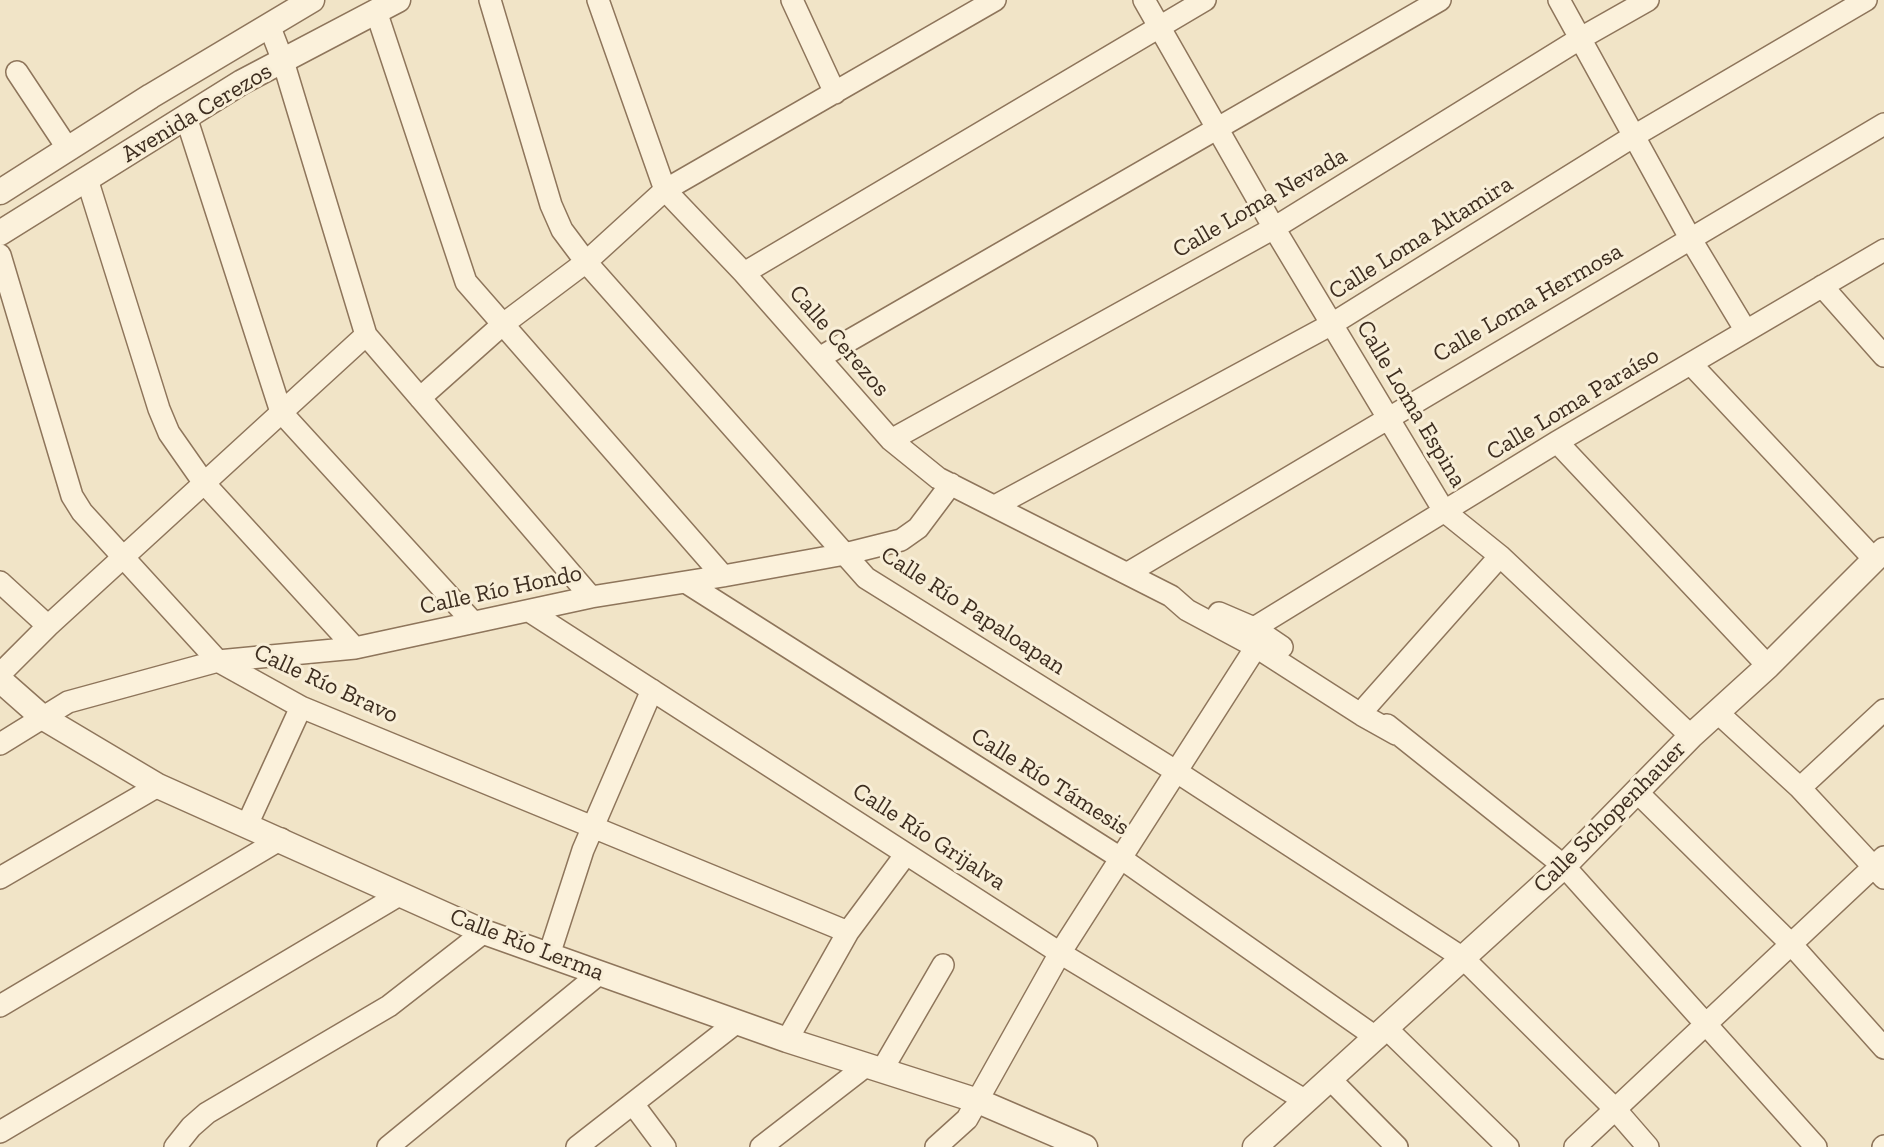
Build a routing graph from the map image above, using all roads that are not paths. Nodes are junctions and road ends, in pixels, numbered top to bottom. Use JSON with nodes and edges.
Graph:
{"nodes":[{"id":1,"x":398,"y":0,"type":"edge"},
{"id":2,"x":490,"y":0,"type":"edge"},
{"id":3,"x":598,"y":0,"type":"edge"},
{"id":4,"x":792,"y":0,"type":"edge"},
{"id":5,"x":995,"y":0,"type":"edge"},
{"id":6,"x":1143,"y":0,"type":"edge"},
{"id":7,"x":1205,"y":0,"type":"edge"},
{"id":8,"x":1440,"y":0,"type":"edge"},
{"id":9,"x":1559,"y":0,"type":"edge"},
{"id":10,"x":1648,"y":0,"type":"edge"},
{"id":11,"x":1866,"y":0,"type":"edge"},
{"id":12,"x":304,"y":2,"type":"edge"},
{"id":13,"x":376,"y":12,"type":"junction"},
{"id":14,"x":269,"y":25,"type":"junction"},
{"id":15,"x":1159,"y":27,"type":"junction"},
{"id":16,"x":1581,"y":38,"type":"junction"},
{"id":17,"x":283,"y":61,"type":"junction"},
{"id":18,"x":16,"y":72,"type":"dead end"},
{"id":19,"x":835,"y":93,"type":"junction"},
{"id":20,"x":186,"y":117,"type":"junction"},
{"id":21,"x":1884,"y":124,"type":"edge"},
{"id":22,"x":1218,"y":130,"type":"junction"},
{"id":23,"x":1634,"y":136,"type":"junction"},
{"id":24,"x":68,"y":149,"type":"junction"},
{"id":25,"x":87,"y":178,"type":"junction"},
{"id":26,"x":665,"y":190,"type":"junction"},
{"id":27,"x":0,"y":192,"type":"edge"},
{"id":28,"x":1274,"y":228,"type":"junction"},
{"id":29,"x":0,"y":233,"type":"edge"},
{"id":30,"x":1690,"y":238,"type":"junction"},
{"id":31,"x":1884,"y":250,"type":"edge"},
{"id":32,"x":0,"y":256,"type":"edge"},
{"id":33,"x":586,"y":262,"type":"junction"},
{"id":34,"x":744,"y":273,"type":"junction"},
{"id":35,"x":1822,"y":286,"type":"junction"},
{"id":36,"x":1332,"y":324,"type":"junction"},
{"id":37,"x":502,"y":325,"type":"junction"},
{"id":38,"x":1746,"y":331,"type":"junction"},
{"id":39,"x":366,"y":335,"type":"junction"},
{"id":40,"x":1884,"y":356,"type":"edge"},
{"id":41,"x":819,"y":358,"type":"junction"},
{"id":42,"x":1691,"y":364,"type":"junction"},
{"id":43,"x":420,"y":398,"type":"junction"},
{"id":44,"x":281,"y":412,"type":"junction"},
{"id":45,"x":1387,"y":416,"type":"junction"},
{"id":46,"x":891,"y":440,"type":"junction"},
{"id":47,"x":1557,"y":442,"type":"junction"},
{"id":48,"x":204,"y":484,"type":"junction"},
{"id":49,"x":951,"y":484,"type":"junction"},
{"id":50,"x":995,"y":506,"type":"junction"},
{"id":51,"x":1444,"y":511,"type":"junction"},
{"id":52,"x":845,"y":554,"type":"junction"},
{"id":53,"x":1879,"y":554,"type":"edge"},
{"id":54,"x":1500,"y":556,"type":"junction"},
{"id":55,"x":124,"y":558,"type":"junction"},
{"id":56,"x":1128,"y":573,"type":"junction"},
{"id":57,"x":723,"y":576,"type":"junction"},
{"id":58,"x":0,"y":582,"type":"edge"},
{"id":59,"x":687,"y":583,"type":"junction"},
{"id":60,"x":591,"y":597,"type":"junction"},
{"id":61,"x":529,"y":611,"type":"junction"},
{"id":62,"x":473,"y":622,"type":"junction"},
{"id":63,"x":48,"y":626,"type":"junction"},
{"id":64,"x":1255,"y":637,"type":"junction"},
{"id":65,"x":355,"y":648,"type":"junction"},
{"id":66,"x":218,"y":661,"type":"junction"},
{"id":67,"x":1768,"y":666,"type":"junction"},
{"id":68,"x":0,"y":674,"type":"edge"},
{"id":69,"x":0,"y":680,"type":"edge"},
{"id":70,"x":652,"y":690,"type":"junction"},
{"id":71,"x":1367,"y":706,"type":"junction"},
{"id":72,"x":301,"y":707,"type":"junction"},
{"id":73,"x":1884,"y":710,"type":"edge"},
{"id":74,"x":1717,"y":712,"type":"junction"},
{"id":75,"x":42,"y":717,"type":"junction"},
{"id":76,"x":1396,"y":734,"type":"junction"},
{"id":77,"x":1691,"y":736,"type":"junction"},
{"id":78,"x":0,"y":744,"type":"edge"},
{"id":79,"x":1178,"y":772,"type":"junction"},
{"id":80,"x":159,"y":786,"type":"junction"},
{"id":81,"x":1800,"y":788,"type":"junction"},
{"id":82,"x":1636,"y":791,"type":"junction"},
{"id":83,"x":247,"y":825,"type":"junction"},
{"id":84,"x":592,"y":827,"type":"junction"},
{"id":85,"x":281,"y":839,"type":"junction"},
{"id":86,"x":906,"y":854,"type":"junction"},
{"id":87,"x":1122,"y":859,"type":"junction"},
{"id":88,"x":1564,"y":866,"type":"junction"},
{"id":89,"x":1881,"y":867,"type":"edge"},
{"id":90,"x":0,"y":878,"type":"edge"},
{"id":91,"x":401,"y":894,"type":"junction"},
{"id":92,"x":484,"y":932,"type":"junction"},
{"id":93,"x":848,"y":932,"type":"junction"},
{"id":94,"x":1791,"y":944,"type":"junction"},
{"id":95,"x":1060,"y":953,"type":"junction"},
{"id":96,"x":550,"y":956,"type":"junction"},
{"id":97,"x":1463,"y":958,"type":"junction"},
{"id":98,"x":943,"y":965,"type":"dead end"},
{"id":99,"x":599,"y":974,"type":"junction"},
{"id":100,"x":0,"y":1006,"type":"edge"},
{"id":101,"x":737,"y":1022,"type":"junction"},
{"id":102,"x":1705,"y":1026,"type":"junction"},
{"id":103,"x":1382,"y":1033,"type":"junction"},
{"id":104,"x":787,"y":1040,"type":"junction"},
{"id":105,"x":1884,"y":1048,"type":"edge"},
{"id":106,"x":875,"y":1068,"type":"junction"},
{"id":107,"x":1330,"y":1079,"type":"junction"},
{"id":108,"x":978,"y":1101,"type":"junction"},
{"id":109,"x":1306,"y":1101,"type":"junction"},
{"id":110,"x":633,"y":1104,"type":"junction"},
{"id":111,"x":1615,"y":1109,"type":"junction"},
{"id":112,"x":0,"y":1132,"type":"edge"},
{"id":113,"x":1264,"y":1144,"type":"edge"},
{"id":114,"x":175,"y":1147,"type":"edge"},
{"id":115,"x":388,"y":1147,"type":"edge"},
{"id":116,"x":577,"y":1147,"type":"edge"},
{"id":117,"x":665,"y":1147,"type":"edge"},
{"id":118,"x":761,"y":1147,"type":"edge"},
{"id":119,"x":936,"y":1147,"type":"edge"},
{"id":120,"x":1085,"y":1147,"type":"edge"},
{"id":121,"x":1397,"y":1147,"type":"edge"},
{"id":122,"x":1508,"y":1147,"type":"edge"},
{"id":123,"x":1575,"y":1147,"type":"edge"},
{"id":124,"x":1648,"y":1147,"type":"edge"},
{"id":125,"x":1816,"y":1147,"type":"edge"}],
"edges":[{"from":1,"to":13,"type":"street","name":"Avenida Cerezos"},
{"from":2,"to":33,"type":"street","name":"Calle Río Papaloapan"},
{"from":3,"to":26,"type":"street","name":"Calle Cerezos"},
{"from":4,"to":19,"type":"street"},
{"from":5,"to":19,"type":"street"},
{"from":6,"to":15,"type":"street","name":"Calle Loma Espina"},
{"from":7,"to":15,"type":"street"},
{"from":8,"to":22,"type":"street"},
{"from":9,"to":16,"type":"street"},
{"from":10,"to":16,"type":"street","name":"Calle Loma Nevada"},
{"from":11,"to":23,"type":"street","name":"Calle Loma Altamira"},
{"from":12,"to":14,"type":"street","name":"Avenida Cerezos"},
{"from":13,"to":17,"type":"street","name":"Avenida Cerezos"},
{"from":13,"to":37,"type":"street"},
{"from":14,"to":17,"type":"street"},
{"from":14,"to":24,"type":"street","name":"Avenida Cerezos"},
{"from":15,"to":22,"type":"street","name":"Calle Loma Espina"},
{"from":15,"to":34,"type":"street"},
{"from":16,"to":23,"type":"street"},
{"from":16,"to":28,"type":"street","name":"Calle Loma Nevada"},
{"from":17,"to":20,"type":"street","name":"Avenida Cerezos"},
{"from":17,"to":39,"type":"street"},
{"from":18,"to":24,"type":"street"},
{"from":19,"to":26,"type":"street"},
{"from":20,"to":25,"type":"street","name":"Avenida Cerezos"},
{"from":20,"to":44,"type":"street"},
{"from":21,"to":30,"type":"street","name":"Calle Loma Hermosa"},
{"from":22,"to":28,"type":"street","name":"Calle Loma Espina"},
{"from":22,"to":41,"type":"street"},
{"from":23,"to":30,"type":"street"},
{"from":23,"to":36,"type":"street","name":"Calle Loma Altamira"},
{"from":24,"to":27,"type":"street","name":"Avenida Cerezos"},
{"from":25,"to":29,"type":"street","name":"Avenida Cerezos"},
{"from":25,"to":48,"type":"street"},
{"from":26,"to":33,"type":"street"},
{"from":26,"to":34,"type":"street","name":"Calle Cerezos"},
{"from":28,"to":36,"type":"street","name":"Calle Loma Espina"},
{"from":28,"to":46,"type":"street","name":"Calle Loma Nevada"},
{"from":30,"to":38,"type":"street"},
{"from":30,"to":45,"type":"street","name":"Calle Loma Hermosa"},
{"from":31,"to":35,"type":"street","name":"Calle Loma Paraíso"},
{"from":32,"to":55,"type":"street","name":"Calle Río Bravo"},
{"from":33,"to":37,"type":"street"},
{"from":33,"to":52,"type":"street","name":"Calle Río Papaloapan"},
{"from":34,"to":41,"type":"street","name":"Calle Cerezos"},
{"from":35,"to":38,"type":"street","name":"Calle Loma Paraíso"},
{"from":35,"to":40,"type":"street"},
{"from":36,"to":45,"type":"street","name":"Calle Loma Espina"},
{"from":36,"to":50,"type":"street","name":"Calle Loma Altamira"},
{"from":37,"to":43,"type":"street"},
{"from":37,"to":57,"type":"street"},
{"from":38,"to":42,"type":"street","name":"Calle Loma Paraíso"},
{"from":39,"to":43,"type":"street"},
{"from":39,"to":44,"type":"street"},
{"from":41,"to":46,"type":"street","name":"Calle Cerezos"},
{"from":42,"to":47,"type":"street","name":"Calle Loma Paraíso"},
{"from":42,"to":53,"type":"street"},
{"from":43,"to":60,"type":"street"},
{"from":44,"to":48,"type":"street"},
{"from":44,"to":62,"type":"street"},
{"from":45,"to":51,"type":"street","name":"Calle Loma Espina"},
{"from":45,"to":56,"type":"street","name":"Calle Loma Hermosa"},
{"from":46,"to":49,"type":"street","name":"Calle Cerezos"},
{"from":47,"to":51,"type":"street","name":"Calle Loma Paraíso"},
{"from":47,"to":67,"type":"street"},
{"from":48,"to":55,"type":"street"},
{"from":48,"to":65,"type":"street"},
{"from":49,"to":50,"type":"street","name":"Calle Cerezos"},
{"from":49,"to":52,"type":"street","name":"Calle Río Hondo"},
{"from":50,"to":56,"type":"street","name":"Calle Cerezos"},
{"from":51,"to":54,"type":"street","name":"Calle Loma Espina"},
{"from":51,"to":64,"type":"street","name":"Calle Loma Paraíso"},
{"from":52,"to":57,"type":"street","name":"Calle Río Hondo"},
{"from":52,"to":79,"type":"street","name":"Calle Río Papaloapan"},
{"from":53,"to":67,"type":"street","name":"Calle Schopenhauer"},
{"from":54,"to":71,"type":"street"},
{"from":54,"to":77,"type":"street","name":"Calle Loma Espina"},
{"from":55,"to":63,"type":"street"},
{"from":55,"to":66,"type":"street","name":"Calle Río Bravo"},
{"from":56,"to":64,"type":"street","name":"Calle Cerezos"},
{"from":57,"to":59,"type":"street","name":"Calle Río Hondo"},
{"from":58,"to":63,"type":"street"},
{"from":59,"to":60,"type":"street","name":"Calle Río Hondo"},
{"from":59,"to":87,"type":"street","name":"Calle Río Támesis"},
{"from":60,"to":61,"type":"street","name":"Calle Río Hondo"},
{"from":61,"to":62,"type":"street","name":"Calle Río Hondo"},
{"from":61,"to":70,"type":"street","name":"Calle Río Grijalva"},
{"from":62,"to":65,"type":"street","name":"Calle Río Hondo"},
{"from":63,"to":68,"type":"street"},
{"from":64,"to":71,"type":"street","name":"Calle Cerezos"},
{"from":64,"to":76,"type":"street","name":"Calle Cerezos"},
{"from":64,"to":79,"type":"street"},
{"from":65,"to":66,"type":"street","name":"Calle Río Hondo"},
{"from":66,"to":72,"type":"street","name":"Calle Río Bravo"},
{"from":66,"to":75,"type":"street","name":"Calle Río Hondo"},
{"from":67,"to":74,"type":"street","name":"Calle Schopenhauer"},
{"from":69,"to":75,"type":"street","name":"Calle Río Lerma"},
{"from":70,"to":84,"type":"street"},
{"from":70,"to":86,"type":"street","name":"Calle Río Grijalva"},
{"from":71,"to":76,"type":"street","name":"Calle Cerezos"},
{"from":72,"to":83,"type":"street"},
{"from":72,"to":84,"type":"street","name":"Calle Río Bravo"},
{"from":73,"to":81,"type":"street"},
{"from":74,"to":77,"type":"street","name":"Calle Schopenhauer"},
{"from":74,"to":81,"type":"street"},
{"from":75,"to":78,"type":"street","name":"Calle Río Hondo"},
{"from":75,"to":80,"type":"street","name":"Calle Río Lerma"},
{"from":76,"to":88,"type":"street","name":"Calle Cerezos"},
{"from":77,"to":82,"type":"street","name":"Calle Schopenhauer"},
{"from":79,"to":87,"type":"street"},
{"from":79,"to":97,"type":"street","name":"Calle Río Papaloapan"},
{"from":80,"to":83,"type":"street","name":"Calle Río Lerma"},
{"from":80,"to":90,"type":"street"},
{"from":81,"to":89,"type":"street"},
{"from":82,"to":88,"type":"street","name":"Calle Schopenhauer"},
{"from":82,"to":94,"type":"street"},
{"from":83,"to":85,"type":"street","name":"Calle Río Lerma"},
{"from":84,"to":93,"type":"street","name":"Calle Río Bravo"},
{"from":84,"to":96,"type":"street"},
{"from":85,"to":91,"type":"street","name":"Calle Río Lerma"},
{"from":85,"to":100,"type":"street"},
{"from":86,"to":93,"type":"street"},
{"from":86,"to":95,"type":"street","name":"Calle Río Grijalva"},
{"from":87,"to":95,"type":"street"},
{"from":87,"to":103,"type":"street","name":"Calle Río Támesis"},
{"from":88,"to":97,"type":"street","name":"Calle Schopenhauer"},
{"from":88,"to":102,"type":"street","name":"Calle Cerezos"},
{"from":89,"to":94,"type":"street"},
{"from":91,"to":92,"type":"street","name":"Calle Río Lerma"},
{"from":91,"to":112,"type":"street"},
{"from":92,"to":96,"type":"street","name":"Calle Río Lerma"},
{"from":92,"to":114,"type":"street"},
{"from":93,"to":104,"type":"street"},
{"from":94,"to":102,"type":"street"},
{"from":94,"to":105,"type":"street"},
{"from":95,"to":108,"type":"street"},
{"from":95,"to":109,"type":"street","name":"Calle Río Grijalva"},
{"from":96,"to":99,"type":"street","name":"Calle Río Lerma"},
{"from":97,"to":103,"type":"street","name":"Calle Schopenhauer"},
{"from":97,"to":111,"type":"street","name":"Calle Río Papaloapan"},
{"from":98,"to":106,"type":"street"},
{"from":99,"to":101,"type":"street","name":"Calle Río Lerma"},
{"from":99,"to":115,"type":"street"},
{"from":101,"to":104,"type":"street","name":"Calle Río Lerma"},
{"from":101,"to":110,"type":"street"},
{"from":102,"to":111,"type":"street"},
{"from":102,"to":125,"type":"street","name":"Calle Cerezos"},
{"from":103,"to":107,"type":"street","name":"Calle Schopenhauer"},
{"from":103,"to":122,"type":"street","name":"Calle Río Támesis"},
{"from":104,"to":106,"type":"street","name":"Calle Río Lerma"},
{"from":106,"to":108,"type":"street","name":"Calle Río Lerma"},
{"from":106,"to":118,"type":"street"},
{"from":107,"to":109,"type":"street","name":"Calle Schopenhauer"},
{"from":107,"to":121,"type":"street"},
{"from":108,"to":119,"type":"street"},
{"from":108,"to":120,"type":"street","name":"Calle Río Lerma"},
{"from":109,"to":113,"type":"street","name":"Calle Schopenhauer"},
{"from":110,"to":116,"type":"street"},
{"from":110,"to":117,"type":"street"},
{"from":111,"to":123,"type":"street"},
{"from":111,"to":124,"type":"street","name":"Calle Río Papaloapan"}]}
